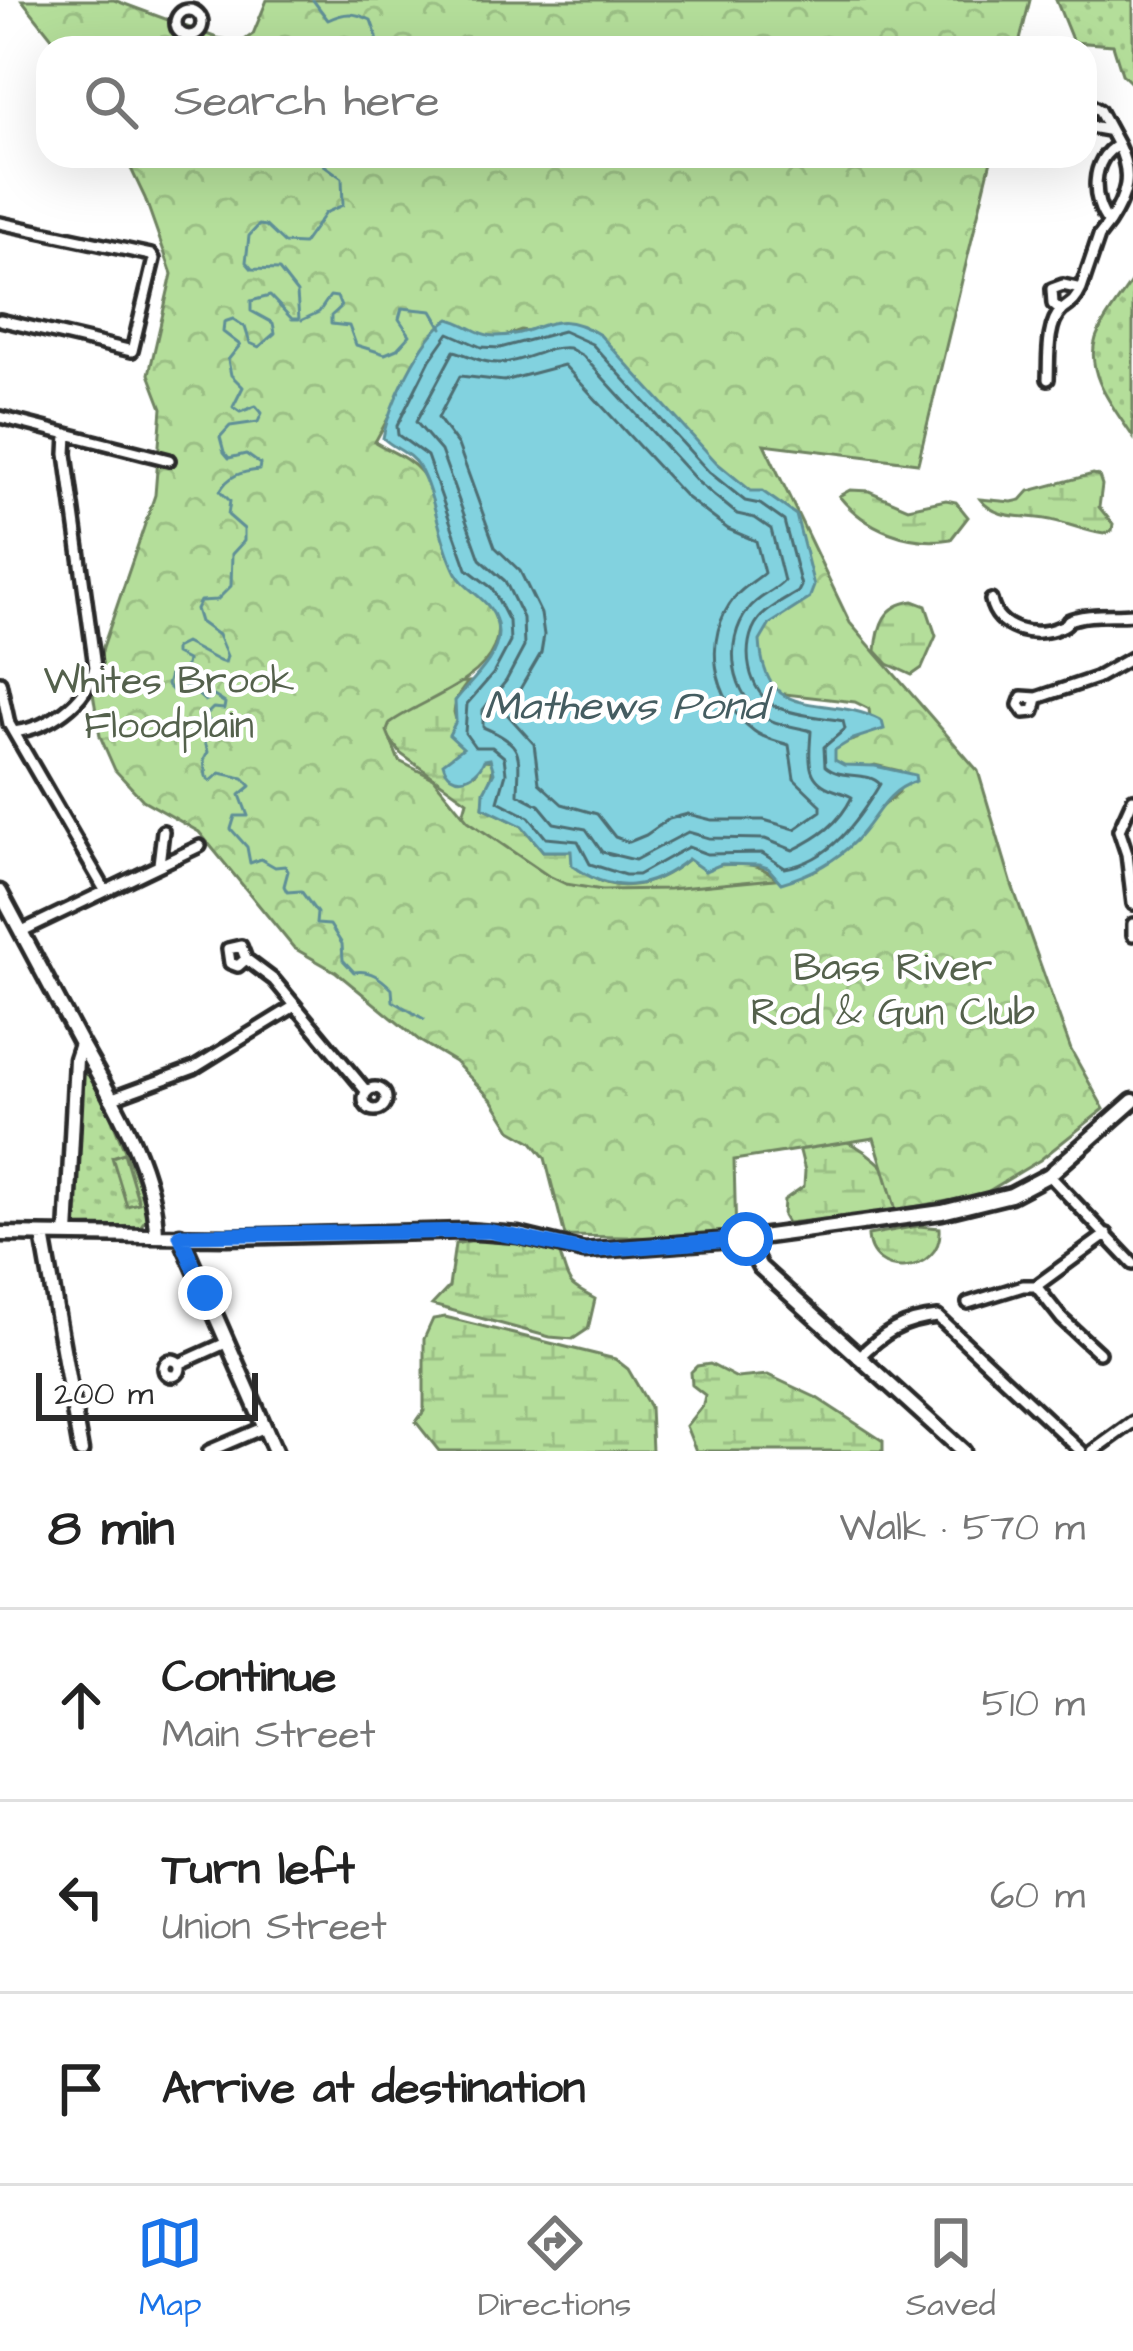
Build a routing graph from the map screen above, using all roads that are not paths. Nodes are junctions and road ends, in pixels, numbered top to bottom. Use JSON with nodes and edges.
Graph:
{"nodes":[{"id":1,"x":202,"y":0,"type":"edge"},
{"id":2,"x":198,"y":13,"type":"dead end"},
{"id":3,"x":1097,"y":109,"type":"edge"},
{"id":4,"x":1097,"y":129,"type":"edge"},
{"id":5,"x":1107,"y":130,"type":"junction"},
{"id":6,"x":1118,"y":145,"type":"junction"},
{"id":7,"x":1132,"y":170,"type":"edge"},
{"id":8,"x":0,"y":223,"type":"edge"},
{"id":9,"x":1109,"y":223,"type":"junction"},
{"id":10,"x":1081,"y":289,"type":"junction"},
{"id":11,"x":1060,"y":310,"type":"junction"},
{"id":12,"x":0,"y":320,"type":"edge"},
{"id":13,"x":1048,"y":379,"type":"dead end"},
{"id":14,"x":0,"y":417,"type":"edge"},
{"id":15,"x":67,"y":434,"type":"junction"},
{"id":16,"x":169,"y":460,"type":"dead end"},
{"id":17,"x":991,"y":600,"type":"dead end"},
{"id":18,"x":1133,"y":614,"type":"edge"},
{"id":19,"x":1133,"y":657,"type":"edge"},
{"id":20,"x":0,"y":682,"type":"edge"},
{"id":21,"x":1037,"y":698,"type":"dead end"},
{"id":22,"x":34,"y":729,"type":"junction"},
{"id":23,"x":14,"y":732,"type":"junction"},
{"id":24,"x":23,"y":745,"type":"junction"},
{"id":25,"x":1133,"y":800,"type":"edge"},
{"id":26,"x":163,"y":831,"type":"dead end"},
{"id":27,"x":200,"y":846,"type":"dead end"},
{"id":28,"x":1131,"y":861,"type":"edge"},
{"id":29,"x":159,"y":864,"type":"junction"},
{"id":30,"x":105,"y":890,"type":"junction"},
{"id":31,"x":0,"y":892,"type":"edge"},
{"id":32,"x":1133,"y":904,"type":"edge"},
{"id":33,"x":1133,"y":924,"type":"edge"},
{"id":34,"x":22,"y":931,"type":"junction"},
{"id":35,"x":1133,"y":934,"type":"edge"},
{"id":36,"x":246,"y":959,"type":"dead end"},
{"id":37,"x":293,"y":1006,"type":"junction"},
{"id":38,"x":81,"y":1044,"type":"junction"},
{"id":39,"x":367,"y":1092,"type":"dead end"},
{"id":40,"x":110,"y":1100,"type":"junction"},
{"id":41,"x":1133,"y":1101,"type":"edge"},
{"id":42,"x":1049,"y":1175,"type":"junction"},
{"id":43,"x":0,"y":1234,"type":"edge"},
{"id":44,"x":1107,"y":1234,"type":"junction"},
{"id":45,"x":43,"y":1235,"type":"junction"},
{"id":46,"x":67,"y":1235,"type":"junction"},
{"id":47,"x":156,"y":1235,"type":"junction"},
{"id":48,"x":180,"y":1235,"type":"junction"},
{"id":49,"x":746,"y":1239,"type":"junction"},
{"id":50,"x":1133,"y":1264,"type":"edge"},
{"id":51,"x":1036,"y":1286,"type":"junction"},
{"id":52,"x":968,"y":1303,"type":"dead end"},
{"id":53,"x":228,"y":1342,"type":"junction"},
{"id":54,"x":1099,"y":1353,"type":"dead end"},
{"id":55,"x":858,"y":1358,"type":"junction"},
{"id":56,"x":179,"y":1364,"type":"dead end"},
{"id":57,"x":1133,"y":1422,"type":"edge"},
{"id":58,"x":265,"y":1427,"type":"junction"},
{"id":59,"x":81,"y":1451,"type":"edge"},
{"id":60,"x":209,"y":1451,"type":"edge"},
{"id":61,"x":275,"y":1451,"type":"edge"},
{"id":62,"x":963,"y":1451,"type":"edge"},
{"id":63,"x":1081,"y":1451,"type":"edge"},
{"id":64,"x":1093,"y":1451,"type":"edge"}],
"edges":[{"from":1,"to":2,"type":"street"},
{"from":3,"to":5,"type":"street"},
{"from":4,"to":5,"type":"street"},
{"from":5,"to":6,"type":"street"},
{"from":6,"to":7,"type":"street"},
{"from":6,"to":9,"type":"street"},
{"from":7,"to":9,"type":"street"},
{"from":8,"to":12,"type":"street"},
{"from":9,"to":10,"type":"street"},
{"from":10,"to":11,"type":"street"},
{"from":10,"to":11,"type":"street"},
{"from":11,"to":13,"type":"street"},
{"from":14,"to":15,"type":"street"},
{"from":15,"to":16,"type":"street"},
{"from":15,"to":22,"type":"street"},
{"from":17,"to":18,"type":"street"},
{"from":19,"to":21,"type":"street"},
{"from":20,"to":23,"type":"street"},
{"from":22,"to":23,"type":"street"},
{"from":22,"to":24,"type":"street"},
{"from":23,"to":24,"type":"street"},
{"from":24,"to":30,"type":"street"},
{"from":25,"to":28,"type":"street"},
{"from":26,"to":29,"type":"street"},
{"from":27,"to":29,"type":"street"},
{"from":28,"to":32,"type":"street"},
{"from":29,"to":30,"type":"street"},
{"from":30,"to":34,"type":"street"},
{"from":31,"to":34,"type":"main road"},
{"from":33,"to":35,"type":"street"},
{"from":34,"to":38,"type":"main road"},
{"from":36,"to":37,"type":"street"},
{"from":37,"to":39,"type":"street"},
{"from":37,"to":40,"type":"street"},
{"from":38,"to":40,"type":"main road"},
{"from":38,"to":46,"type":"main road"},
{"from":40,"to":47,"type":"main road"},
{"from":41,"to":42,"type":"main road"},
{"from":42,"to":44,"type":"street"},
{"from":42,"to":49,"type":"main road"},
{"from":43,"to":45,"type":"main road"},
{"from":44,"to":50,"type":"street"},
{"from":44,"to":51,"type":"street"},
{"from":45,"to":46,"type":"main road"},
{"from":45,"to":59,"type":"main road"},
{"from":46,"to":47,"type":"main road"},
{"from":47,"to":48,"type":"main road"},
{"from":48,"to":49,"type":"main road"},
{"from":48,"to":53,"type":"main road"},
{"from":49,"to":55,"type":"main road"},
{"from":51,"to":52,"type":"street"},
{"from":51,"to":54,"type":"street"},
{"from":53,"to":56,"type":"street"},
{"from":53,"to":58,"type":"main road"},
{"from":55,"to":62,"type":"main road"},
{"from":55,"to":63,"type":"street"},
{"from":57,"to":64,"type":"street"},
{"from":58,"to":60,"type":"street"},
{"from":58,"to":61,"type":"main road"}]}
